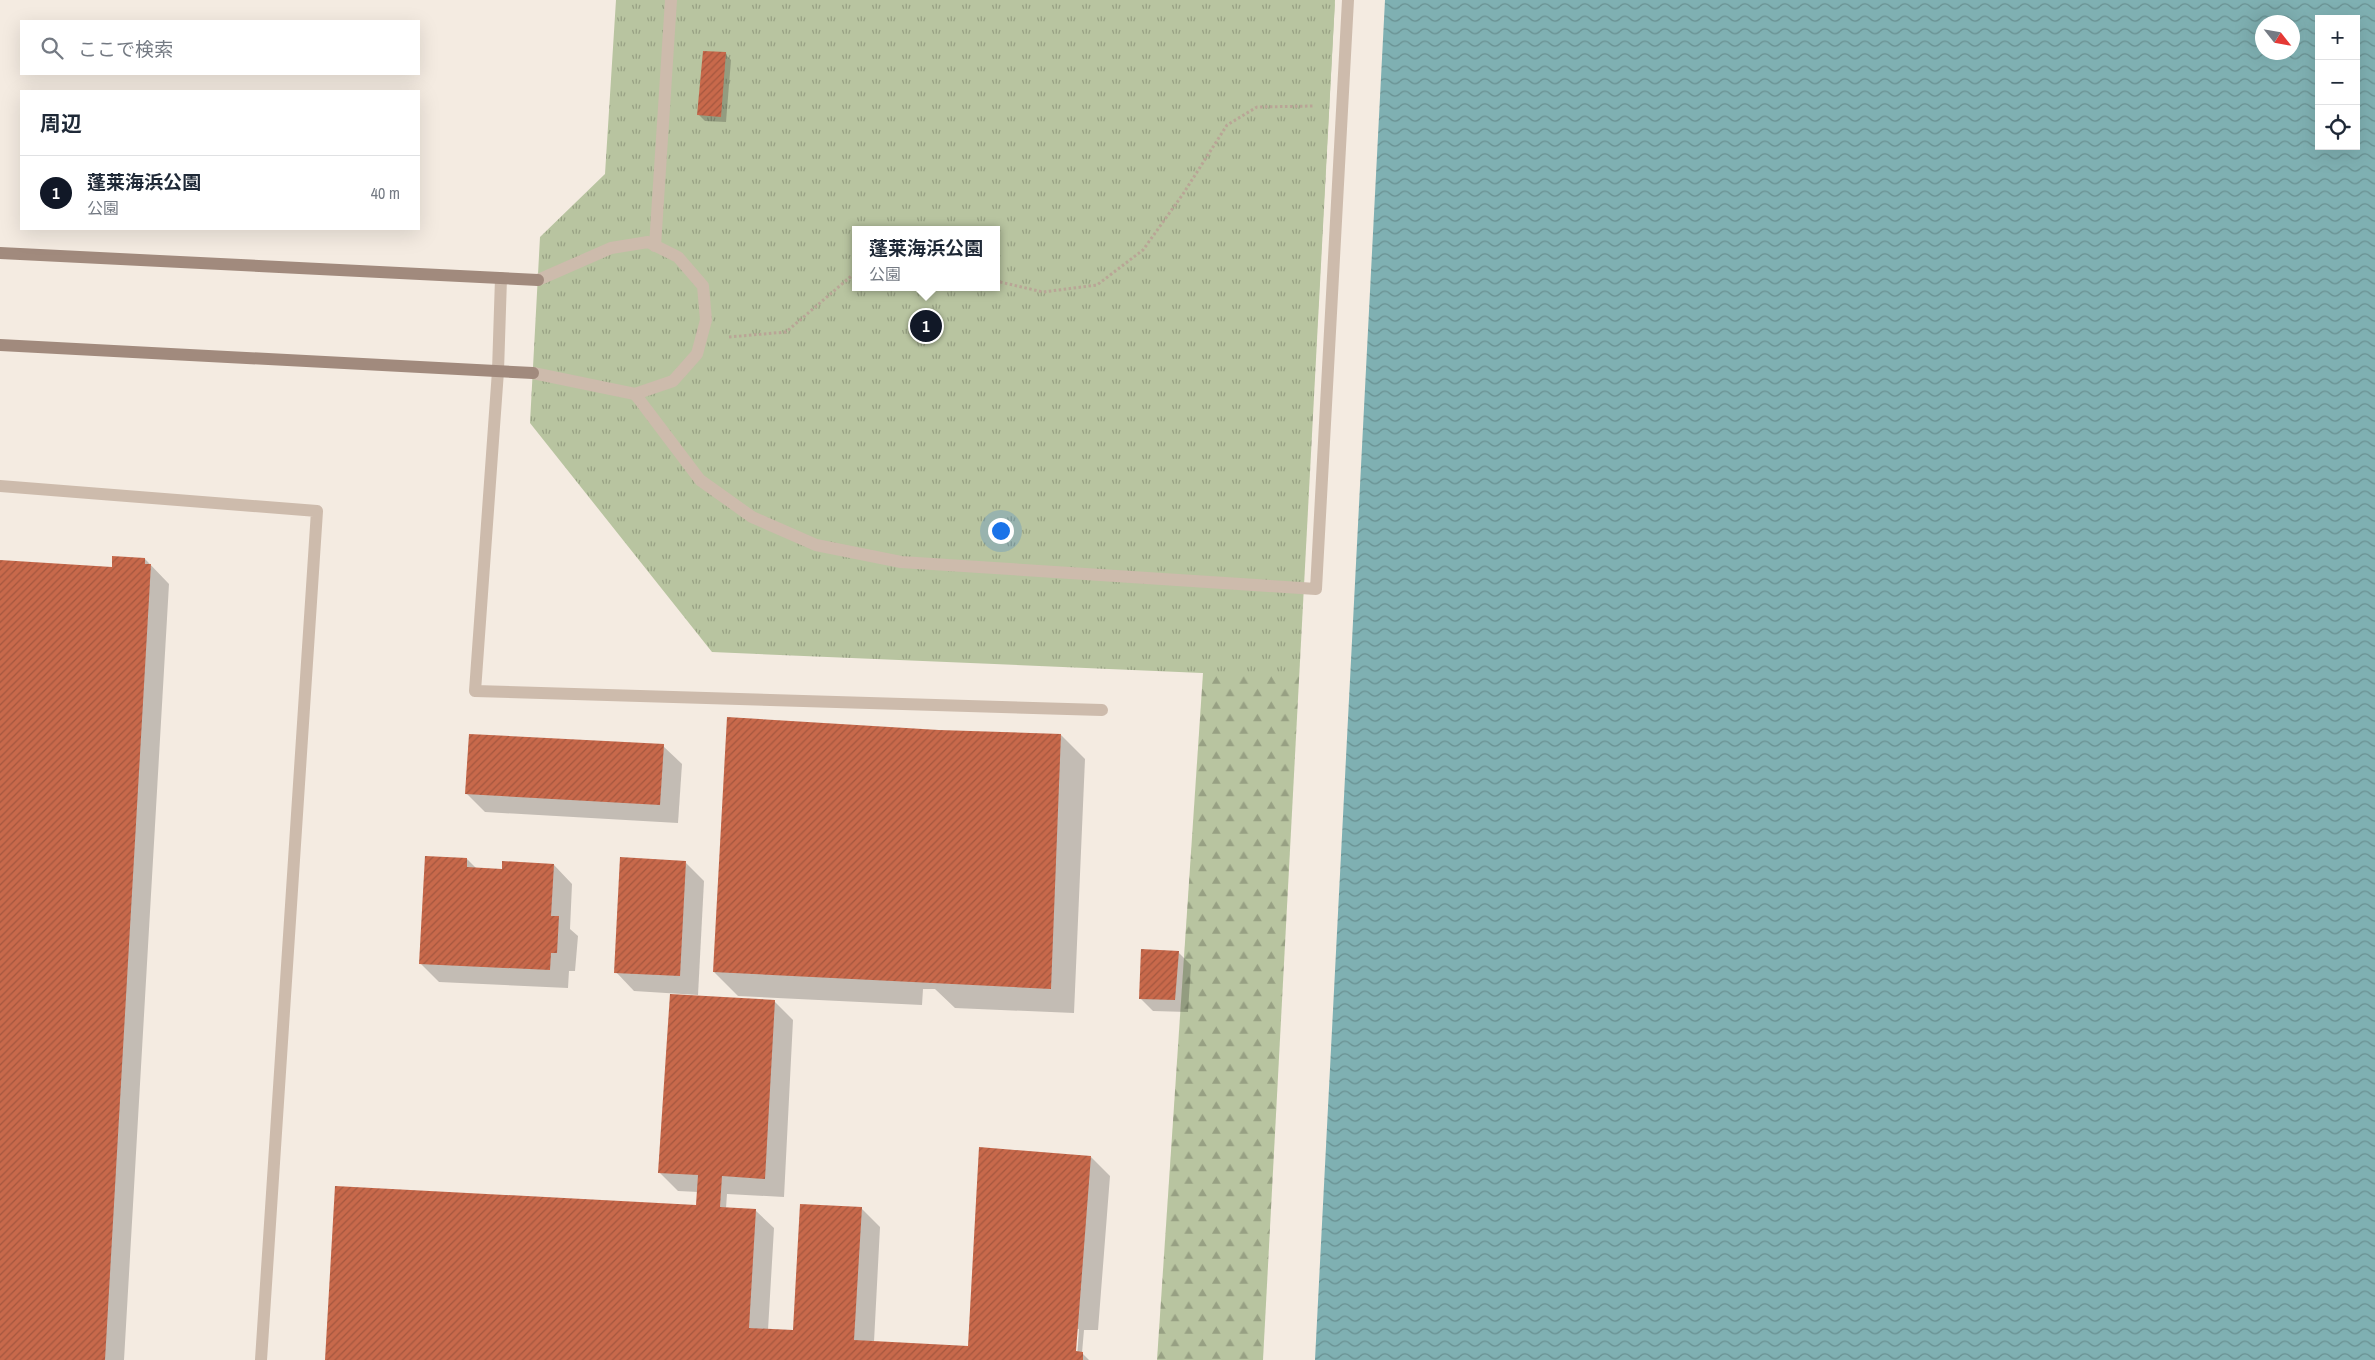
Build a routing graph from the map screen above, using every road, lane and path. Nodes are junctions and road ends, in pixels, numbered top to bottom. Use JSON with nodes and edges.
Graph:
{"nodes":[{"id":1,"x":671,"y":0,"type":"edge"},
{"id":2,"x":1348,"y":0,"type":"edge"},
{"id":3,"x":1342,"y":105,"type":"junction"},
{"id":4,"x":655,"y":246,"type":"junction"},
{"id":5,"x":0,"y":253,"type":"edge"},
{"id":6,"x":852,"y":275,"type":"edge"},
{"id":7,"x":501,"y":278,"type":"junction"},
{"id":8,"x":1000,"y":282,"type":"edge"},
{"id":9,"x":701,"y":339,"type":"junction"},
{"id":10,"x":0,"y":344,"type":"edge"},
{"id":11,"x":498,"y":371,"type":"junction"},
{"id":12,"x":635,"y":394,"type":"junction"},
{"id":13,"x":0,"y":486,"type":"edge"},
{"id":14,"x":1102,"y":710,"type":"dead end"},
{"id":15,"x":261,"y":1360,"type":"edge"}],
"edges":[{"from":1,"to":4,"type":"street"},
{"from":2,"to":3,"type":"street"},
{"from":3,"to":8,"type":"path"},
{"from":3,"to":12,"type":"street"},
{"from":4,"to":7,"type":"street"},
{"from":4,"to":9,"type":"street"},
{"from":5,"to":7,"type":"street"},
{"from":6,"to":9,"type":"path"},
{"from":7,"to":11,"type":"street"},
{"from":9,"to":12,"type":"street"},
{"from":10,"to":11,"type":"street"},
{"from":11,"to":12,"type":"street"},
{"from":11,"to":14,"type":"street"},
{"from":13,"to":15,"type":"street"}]}
